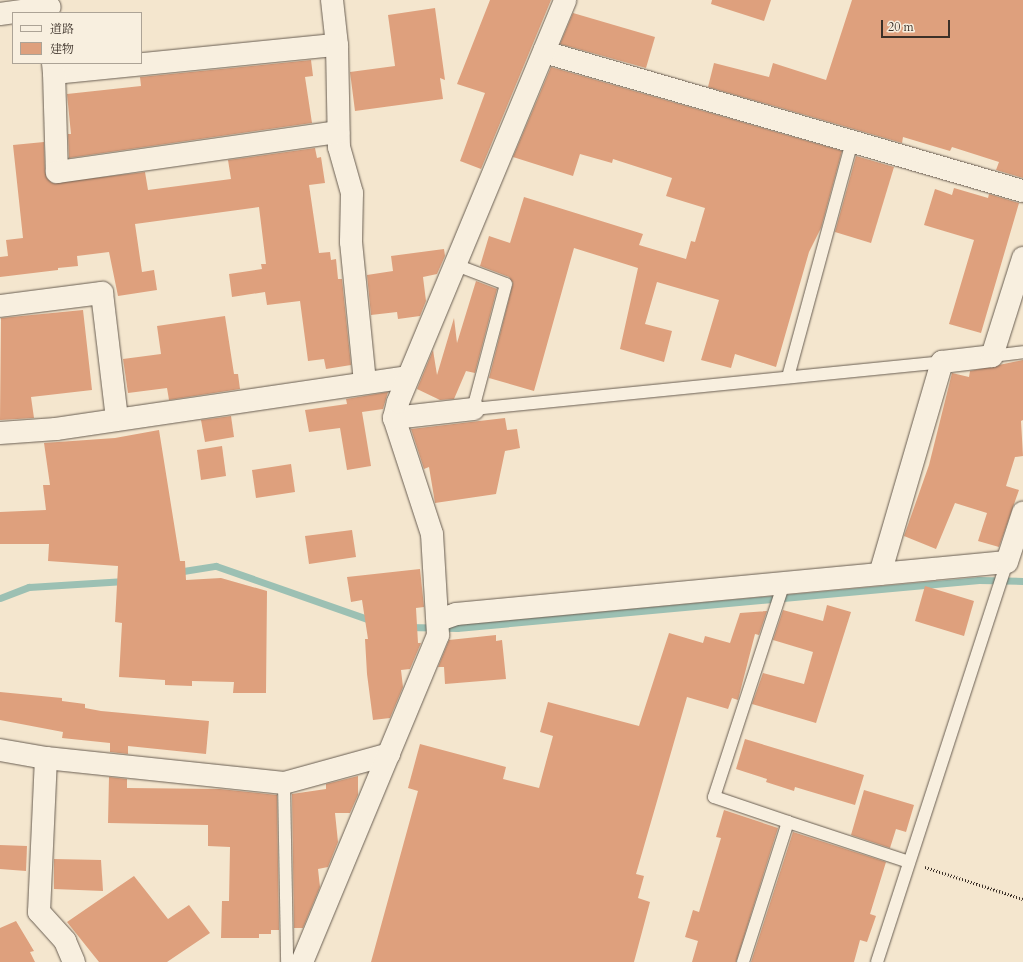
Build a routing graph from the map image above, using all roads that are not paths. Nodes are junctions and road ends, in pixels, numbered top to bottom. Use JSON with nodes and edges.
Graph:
{"nodes":[{"id":1,"x":332,"y":0,"type":"edge"},
{"id":2,"x":565,"y":0,"type":"edge"},
{"id":3,"x":50,"y":7,"type":"edge"},
{"id":4,"x":12,"y":12,"type":"edge"},
{"id":5,"x":14,"y":12,"type":"edge"},
{"id":6,"x":0,"y":14,"type":"edge"},
{"id":7,"x":337,"y":46,"type":"junction"},
{"id":8,"x":544,"y":52,"type":"junction"},
{"id":9,"x":142,"y":61,"type":"edge"},
{"id":10,"x":105,"y":64,"type":"edge"},
{"id":11,"x":53,"y":68,"type":"edge"},
{"id":12,"x":338,"y":132,"type":"junction"},
{"id":13,"x":852,"y":142,"type":"junction"},
{"id":14,"x":1023,"y":191,"type":"edge"},
{"id":15,"x":1023,"y":258,"type":"edge"},
{"id":16,"x":456,"y":265,"type":"junction"},
{"id":17,"x":0,"y":306,"type":"edge"},
{"id":18,"x":1023,"y":352,"type":"edge"},
{"id":19,"x":992,"y":356,"type":"junction"},
{"id":20,"x":942,"y":362,"type":"junction"},
{"id":21,"x":407,"y":377,"type":"junction"},
{"id":22,"x":788,"y":378,"type":"junction"},
{"id":23,"x":365,"y":382,"type":"junction"},
{"id":24,"x":474,"y":409,"type":"junction"},
{"id":25,"x":394,"y":418,"type":"junction"},
{"id":26,"x":116,"y":420,"type":"junction"},
{"id":27,"x":0,"y":433,"type":"edge"},
{"id":28,"x":1023,"y":513,"type":"edge"},
{"id":29,"x":1012,"y":565,"type":"edge"},
{"id":30,"x":880,"y":574,"type":"junction"},
{"id":31,"x":782,"y":587,"type":"junction"},
{"id":32,"x":439,"y":627,"type":"junction"},
{"id":33,"x":0,"y":750,"type":"edge"},
{"id":34,"x":389,"y":754,"type":"junction"},
{"id":35,"x":46,"y":758,"type":"junction"},
{"id":36,"x":284,"y":783,"type":"junction"},
{"id":37,"x":788,"y":822,"type":"junction"},
{"id":38,"x":910,"y":862,"type":"junction"},
{"id":39,"x":74,"y":962,"type":"edge"},
{"id":40,"x":287,"y":962,"type":"edge"},
{"id":41,"x":302,"y":962,"type":"edge"},
{"id":42,"x":743,"y":962,"type":"edge"},
{"id":43,"x":877,"y":962,"type":"edge"}],
"edges":[{"from":1,"to":7,"type":"street"},
{"from":2,"to":8,"type":"street"},
{"from":3,"to":5,"type":"street"},
{"from":4,"to":6,"type":"street"},
{"from":7,"to":9,"type":"street"},
{"from":7,"to":12,"type":"street"},
{"from":8,"to":13,"type":"street"},
{"from":8,"to":16,"type":"street"},
{"from":10,"to":11,"type":"street"},
{"from":11,"to":12,"type":"street"},
{"from":12,"to":23,"type":"street"},
{"from":13,"to":14,"type":"street"},
{"from":13,"to":22,"type":"lane"},
{"from":15,"to":19,"type":"street"},
{"from":16,"to":21,"type":"street"},
{"from":16,"to":24,"type":"lane"},
{"from":17,"to":26,"type":"street"},
{"from":18,"to":19,"type":"lane"},
{"from":19,"to":20,"type":"street"},
{"from":20,"to":22,"type":"lane"},
{"from":20,"to":30,"type":"street"},
{"from":21,"to":23,"type":"street"},
{"from":21,"to":25,"type":"street"},
{"from":22,"to":24,"type":"lane"},
{"from":23,"to":26,"type":"street"},
{"from":24,"to":25,"type":"street"},
{"from":25,"to":32,"type":"street"},
{"from":26,"to":27,"type":"street"},
{"from":28,"to":29,"type":"street"},
{"from":29,"to":30,"type":"street"},
{"from":29,"to":38,"type":"lane"},
{"from":30,"to":31,"type":"street"},
{"from":31,"to":32,"type":"street"},
{"from":31,"to":37,"type":"lane"},
{"from":32,"to":34,"type":"street"},
{"from":33,"to":35,"type":"street"},
{"from":34,"to":36,"type":"street"},
{"from":34,"to":41,"type":"street"},
{"from":35,"to":36,"type":"street"},
{"from":35,"to":39,"type":"street"},
{"from":36,"to":40,"type":"lane"},
{"from":37,"to":38,"type":"lane"},
{"from":37,"to":42,"type":"lane"},
{"from":38,"to":43,"type":"lane"}]}
